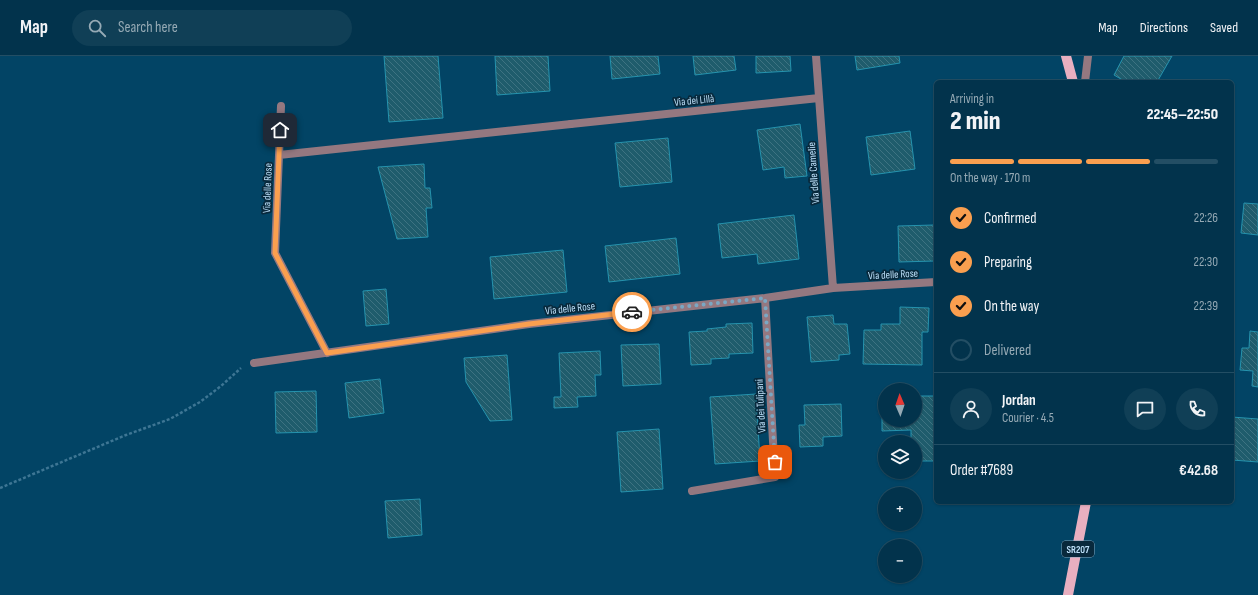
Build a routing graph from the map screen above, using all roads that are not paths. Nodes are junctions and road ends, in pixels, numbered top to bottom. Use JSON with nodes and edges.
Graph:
{"nodes":[{"id":1,"x":816,"y":56,"type":"edge"},
{"id":2,"x":1066,"y":56,"type":"edge"},
{"id":3,"x":1088,"y":56,"type":"edge"},
{"id":4,"x":1072,"y":80,"type":"edge"},
{"id":5,"x":1085,"y":80,"type":"edge"},
{"id":6,"x":819,"y":98,"type":"junction"},
{"id":7,"x":281,"y":106,"type":"dead end"},
{"id":8,"x":571,"y":124,"type":"joint"},
{"id":9,"x":279,"y":155,"type":"junction"},
{"id":10,"x":934,"y":282,"type":"edge"},
{"id":11,"x":833,"y":288,"type":"junction"},
{"id":12,"x":765,"y":298,"type":"junction"},
{"id":13,"x":327,"y":353,"type":"junction"},
{"id":14,"x":254,"y":363,"type":"road end"},
{"id":15,"x":692,"y":491,"type":"dead end"},
{"id":16,"x":1086,"y":504,"type":"edge"},
{"id":17,"x":1068,"y":595,"type":"edge"}],
"edges":[{"from":1,"to":6,"type":"street","name":"Via delle Camelie"},
{"from":2,"to":4,"type":"main road"},
{"from":3,"to":5,"type":"street"},
{"from":6,"to":8,"type":"street","name":"Via dei Lillà"},
{"from":6,"to":11,"type":"street","name":"Via delle Camelie"},
{"from":7,"to":9,"type":"street","name":"Via delle Rose"},
{"from":8,"to":9,"type":"street","name":"Via delle Rose"},
{"from":9,"to":13,"type":"street","name":"Via delle Rose"},
{"from":10,"to":11,"type":"street","name":"Via delle Rose"},
{"from":11,"to":12,"type":"street","name":"Via delle Rose"},
{"from":12,"to":13,"type":"street","name":"Via delle Rose"},
{"from":12,"to":15,"type":"street","name":"Via dei Tulipani"},
{"from":13,"to":14,"type":"street","name":"Via delle Rose"},
{"from":16,"to":17,"type":"main road","number":"SR207"}]}
